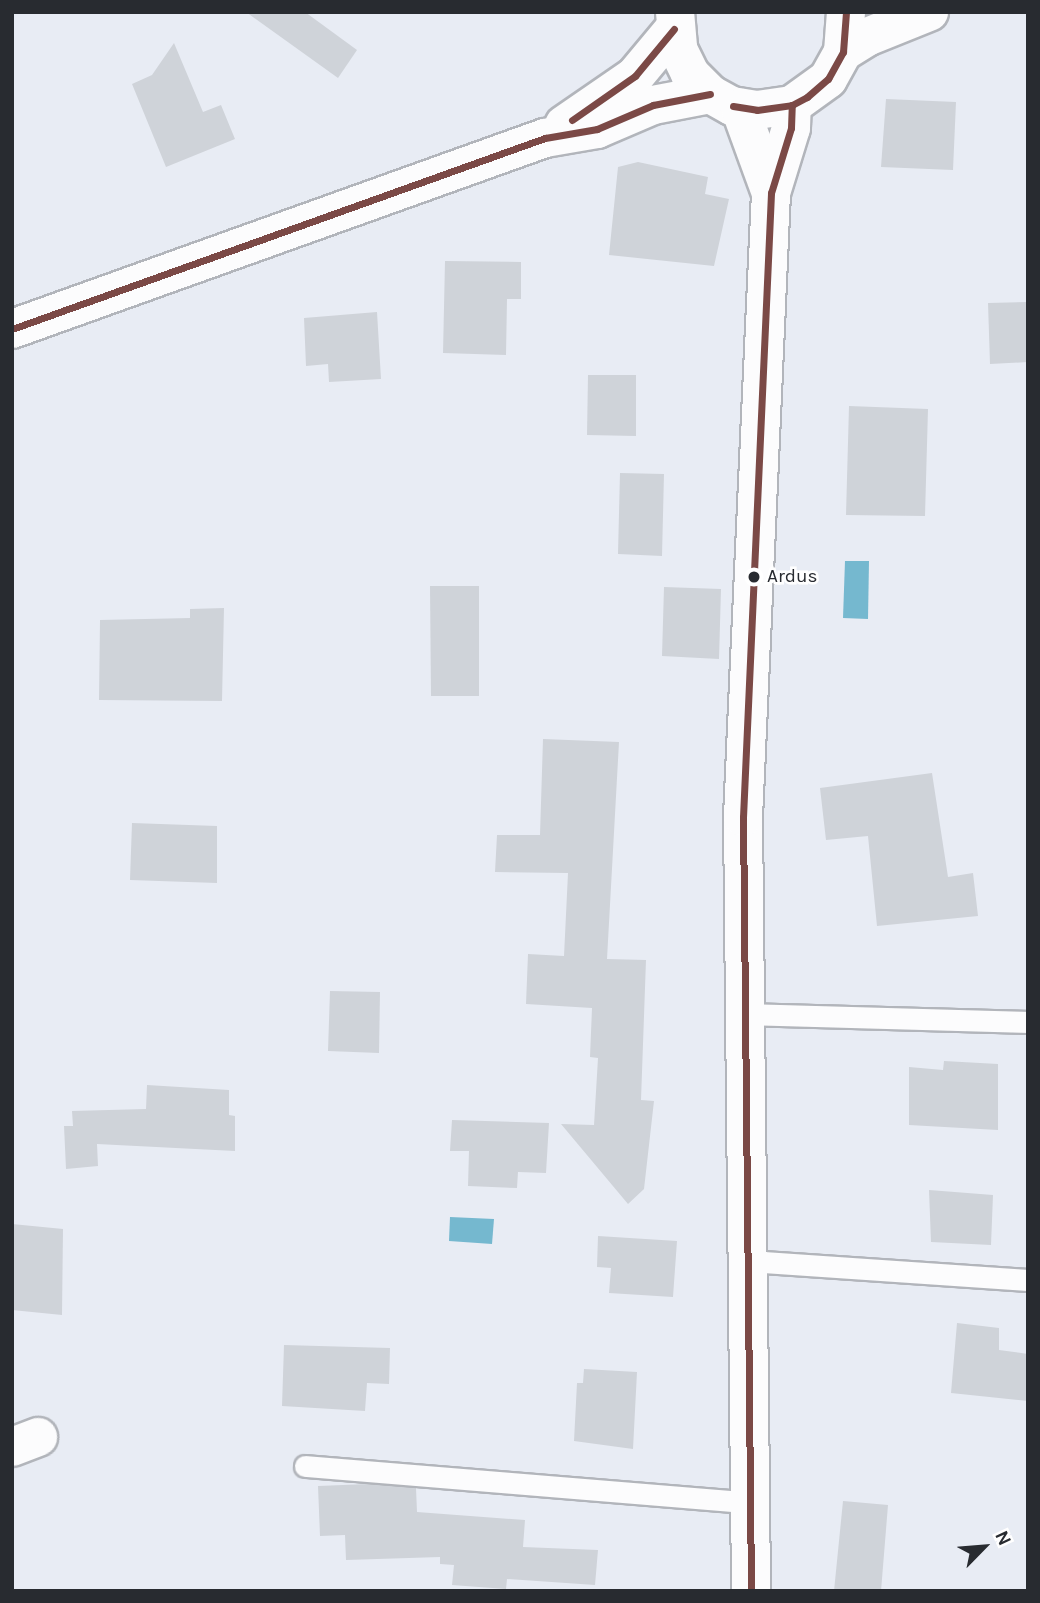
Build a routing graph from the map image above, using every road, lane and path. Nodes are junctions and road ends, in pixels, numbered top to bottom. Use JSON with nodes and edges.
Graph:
{"nodes":[{"id":1,"x":846,"y":12,"type":"edge"},
{"id":2,"x":929,"y":12,"type":"edge"},
{"id":3,"x":675,"y":20,"type":"edge"},
{"id":4,"x":843,"y":52,"type":"junction"},
{"id":5,"x":725,"y":101,"type":"junction"},
{"id":6,"x":792,"y":105,"type":"junction"},
{"id":7,"x":545,"y":138,"type":"junction"},
{"id":8,"x":771,"y":193,"type":"junction"},
{"id":9,"x":12,"y":329,"type":"edge"},
{"id":10,"x":745,"y":1014,"type":"junction"},
{"id":11,"x":1028,"y":1022,"type":"edge"},
{"id":12,"x":748,"y":1261,"type":"junction"},
{"id":13,"x":1028,"y":1280,"type":"edge"},
{"id":14,"x":305,"y":1466,"type":"dead end"},
{"id":15,"x":747,"y":1502,"type":"junction"},
{"id":16,"x":751,"y":1591,"type":"edge"}],
"edges":[{"from":1,"to":4,"type":"street"},
{"from":2,"to":4,"type":"street"},
{"from":3,"to":5,"type":"street"},
{"from":3,"to":7,"type":"street"},
{"from":4,"to":6,"type":"street"},
{"from":5,"to":6,"type":"street"},
{"from":5,"to":7,"type":"street"},
{"from":5,"to":8,"type":"street"},
{"from":6,"to":8,"type":"street"},
{"from":7,"to":9,"type":"street"},
{"from":8,"to":10,"type":"street"},
{"from":10,"to":11,"type":"lane"},
{"from":10,"to":12,"type":"street"},
{"from":12,"to":13,"type":"lane"},
{"from":12,"to":15,"type":"street"},
{"from":14,"to":15,"type":"lane"},
{"from":15,"to":16,"type":"street"}]}
